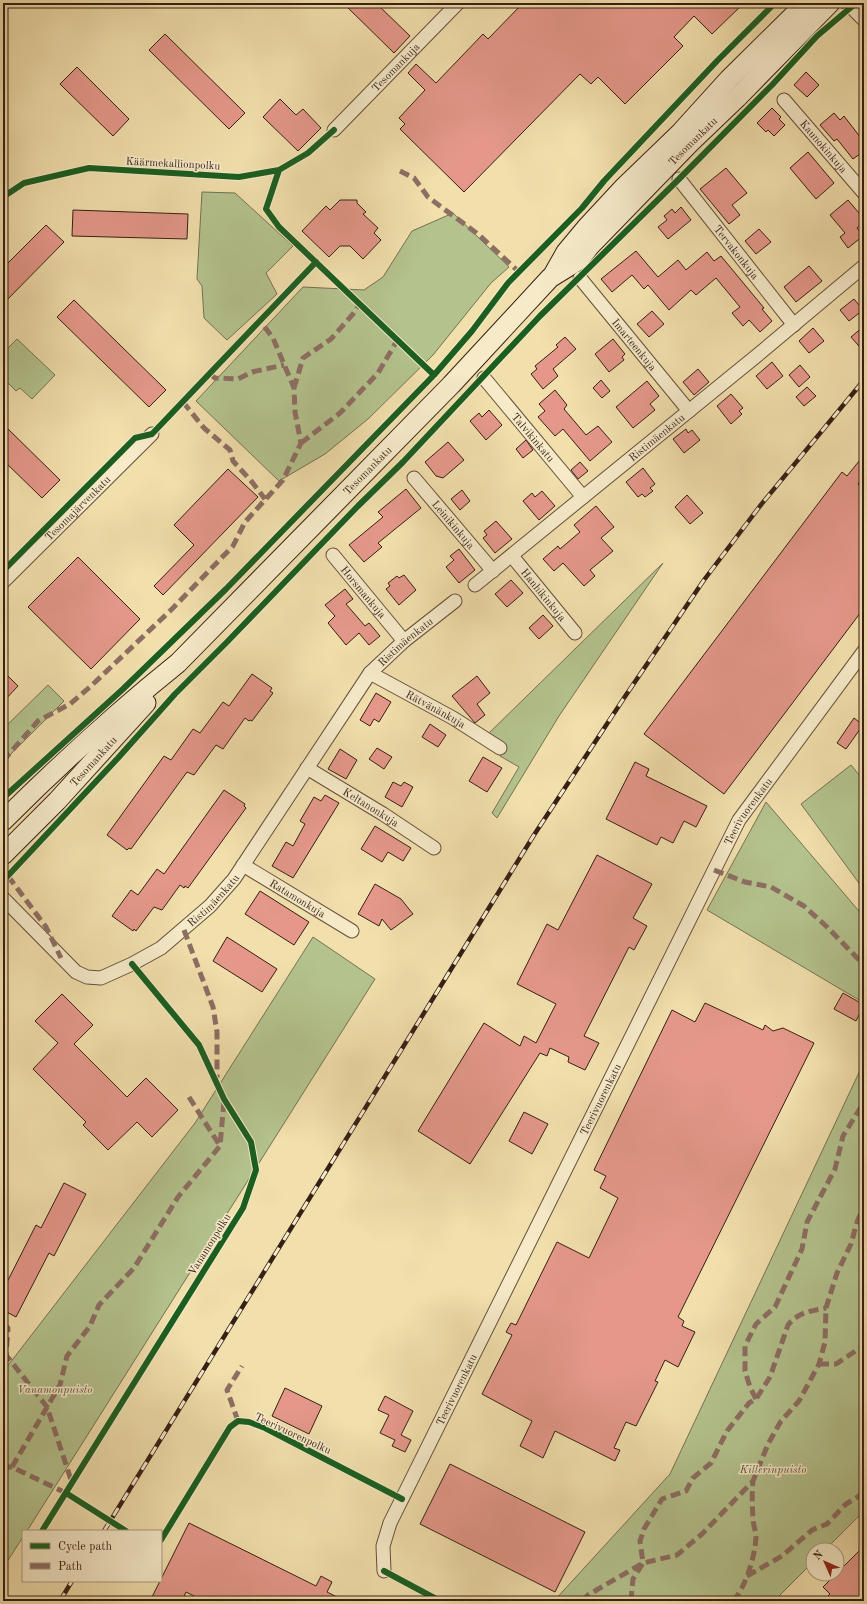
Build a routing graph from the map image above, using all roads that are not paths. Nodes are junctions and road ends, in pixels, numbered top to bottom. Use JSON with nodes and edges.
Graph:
{"nodes":[{"id":1,"x":458,"y":3,"type":"edge"},
{"id":2,"x":806,"y":3,"type":"edge"},
{"id":3,"x":830,"y":3,"type":"edge"},
{"id":4,"x":847,"y":3,"type":"edge"},
{"id":5,"x":864,"y":20,"type":"edge"},
{"id":6,"x":784,"y":100,"type":"dead end"},
{"id":7,"x":334,"y":130,"type":"dead end"},
{"id":8,"x":679,"y":179,"type":"dead end"},
{"id":9,"x":864,"y":192,"type":"edge"},
{"id":10,"x":864,"y":266,"type":"edge"},
{"id":11,"x":554,"y":275,"type":"junction"},
{"id":12,"x":580,"y":278,"type":"dead end"},
{"id":13,"x":794,"y":325,"type":"junction"},
{"id":14,"x":484,"y":378,"type":"dead end"},
{"id":15,"x":689,"y":411,"type":"junction"},
{"id":16,"x":152,"y":434,"type":"dead end"},
{"id":17,"x":414,"y":478,"type":"dead end"},
{"id":18,"x":583,"y":498,"type":"junction"},
{"id":19,"x":333,"y":555,"type":"dead end"},
{"id":20,"x":512,"y":556,"type":"junction"},
{"id":21,"x":493,"y":571,"type":"junction"},
{"id":22,"x":3,"y":582,"type":"edge"},
{"id":23,"x":475,"y":585,"type":"dead end"},
{"id":24,"x":455,"y":601,"type":"dead end"},
{"id":25,"x":575,"y":633,"type":"dead end"},
{"id":26,"x":404,"y":641,"type":"junction"},
{"id":27,"x":864,"y":651,"type":"edge"},
{"id":28,"x":178,"y":663,"type":"junction"},
{"id":29,"x":370,"y":673,"type":"junction"},
{"id":30,"x":500,"y":748,"type":"dead end"},
{"id":31,"x":307,"y":768,"type":"junction"},
{"id":32,"x":3,"y":821,"type":"edge"},
{"id":33,"x":434,"y":848,"type":"dead end"},
{"id":34,"x":3,"y":855,"type":"edge"},
{"id":35,"x":243,"y":865,"type":"junction"},
{"id":36,"x":3,"y":898,"type":"edge"},
{"id":37,"x":352,"y":931,"type":"dead end"},
{"id":38,"x":384,"y":1571,"type":"dead end"}],
"edges":[{"from":1,"to":7,"type":"street","name":"Tesomankuja"},
{"from":2,"to":11,"type":"main road","name":"Tesomankatu"},
{"from":3,"to":11,"type":"main road","name":"Tesomankatu"},
{"from":4,"to":5,"type":"street"},
{"from":6,"to":9,"type":"street","name":"Kaunokinkuja"},
{"from":8,"to":13,"type":"street","name":"Tervakonkuja"},
{"from":10,"to":13,"type":"street","name":"Ristimäenkatu"},
{"from":11,"to":28,"type":"main road","name":"Tesomankatu"},
{"from":12,"to":15,"type":"street","name":"Imarteenkuja"},
{"from":13,"to":15,"type":"street","name":"Ristimäenkatu"},
{"from":14,"to":18,"type":"street","name":"Talvikinkatu"},
{"from":15,"to":18,"type":"street","name":"Ristimäenkatu"},
{"from":16,"to":22,"type":"street","name":"Tesomajärvenkatu"},
{"from":17,"to":21,"type":"street","name":"Leinikinkuja"},
{"from":18,"to":20,"type":"street","name":"Ristimäenkatu"},
{"from":19,"to":26,"type":"street","name":"Horsmankuja"},
{"from":20,"to":21,"type":"street","name":"Ristimäenkatu"},
{"from":20,"to":25,"type":"street","name":"Hanhikinkuja"},
{"from":21,"to":23,"type":"street","name":"Ristimäenkatu"},
{"from":24,"to":26,"type":"street","name":"Ristimäenkatu"},
{"from":26,"to":29,"type":"street","name":"Ristimäenkatu"},
{"from":27,"to":38,"type":"street","name":"Teerivuorenkatu"},
{"from":28,"to":32,"type":"main road","name":"Tesomankatu"},
{"from":28,"to":34,"type":"main road","name":"Tesomankatu"},
{"from":29,"to":30,"type":"street","name":"Rätvänänkuja"},
{"from":29,"to":31,"type":"street","name":"Ristimäenkatu"},
{"from":31,"to":33,"type":"street","name":"Keltanonkuja"},
{"from":31,"to":35,"type":"street","name":"Ristimäenkatu"},
{"from":35,"to":36,"type":"street","name":"Ristimäenkatu"},
{"from":35,"to":37,"type":"street","name":"Ratamonkuja"}]}
